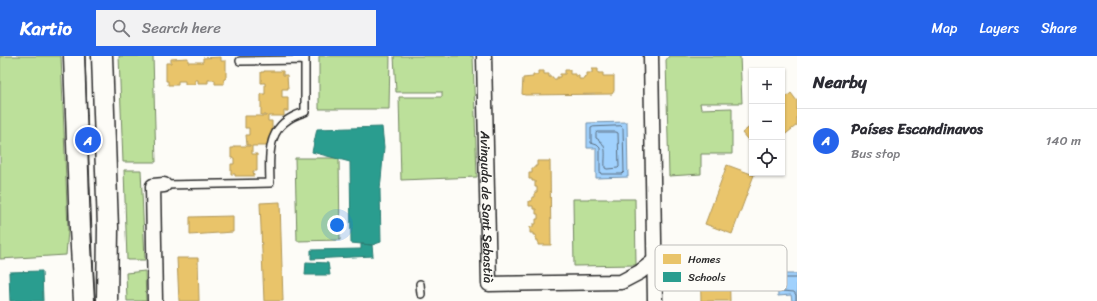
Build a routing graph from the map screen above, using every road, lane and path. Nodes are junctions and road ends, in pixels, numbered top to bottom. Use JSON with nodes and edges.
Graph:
{"nodes":[{"id":1,"x":74,"y":56,"type":"edge"},
{"id":2,"x":102,"y":56,"type":"edge"},
{"id":3,"x":484,"y":56,"type":"edge"},
{"id":4,"x":651,"y":56,"type":"edge"},
{"id":5,"x":305,"y":58,"type":"edge"},
{"id":6,"x":240,"y":61,"type":"dead end"},
{"id":7,"x":164,"y":186,"type":"joint"},
{"id":8,"x":654,"y":261,"type":"junction"},
{"id":9,"x":420,"y":284,"type":"dead end"},
{"id":10,"x":421,"y":294,"type":"dead end"},
{"id":11,"x":84,"y":301,"type":"edge"},
{"id":12,"x":107,"y":301,"type":"edge"},
{"id":13,"x":155,"y":301,"type":"edge"},
{"id":14,"x":655,"y":301,"type":"edge"}],
"edges":[{"from":1,"to":11,"type":"main road"},
{"from":2,"to":12,"type":"main road"},
{"from":3,"to":8,"type":"street","name":"Avinguda de Sant Sebastià"},
{"from":4,"to":8,"type":"street"},
{"from":5,"to":6,"type":"lane"},
{"from":5,"to":7,"type":"lane"},
{"from":7,"to":13,"type":"street"},
{"from":8,"to":14,"type":"street"},
{"from":9,"to":10,"type":"lane"}]}
